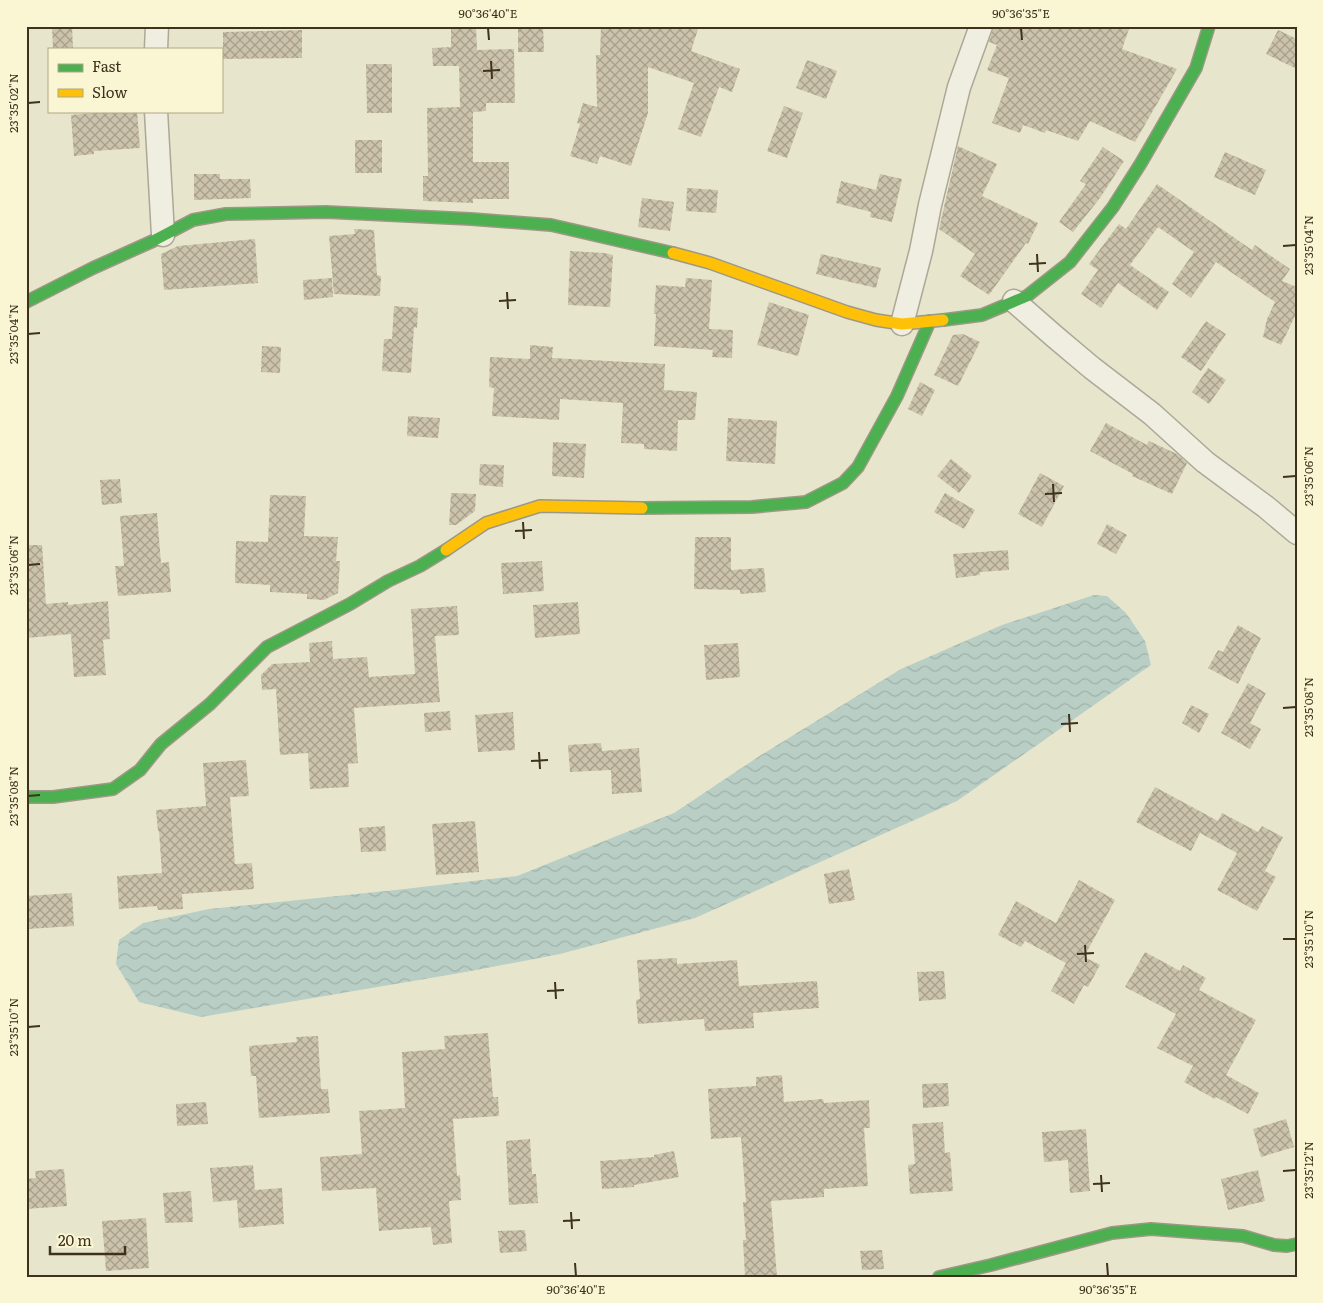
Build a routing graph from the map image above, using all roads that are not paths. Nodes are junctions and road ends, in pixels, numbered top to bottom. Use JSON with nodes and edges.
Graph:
{"nodes":[{"id":1,"x":157,"y":26,"type":"edge"},
{"id":2,"x":981,"y":26,"type":"edge"},
{"id":3,"x":1208,"y":26,"type":"edge"},
{"id":4,"x":156,"y":48,"type":"edge"},
{"id":5,"x":156,"y":112,"type":"edge"},
{"id":6,"x":163,"y":236,"type":"junction"},
{"id":7,"x":1014,"y":301,"type":"junction"},
{"id":8,"x":26,"y":302,"type":"edge"},
{"id":9,"x":930,"y":321,"type":"junction"},
{"id":10,"x":902,"y":324,"type":"junction"},
{"id":11,"x":1297,"y":533,"type":"edge"},
{"id":12,"x":26,"y":797,"type":"edge"},
{"id":13,"x":1297,"y":1244,"type":"edge"},
{"id":14,"x":939,"y":1277,"type":"edge"}],
"edges":[{"from":1,"to":4,"type":"street"},
{"from":2,"to":10,"type":"street"},
{"from":3,"to":7,"type":"street"},
{"from":5,"to":6,"type":"street"},
{"from":6,"to":8,"type":"street"},
{"from":6,"to":10,"type":"street"},
{"from":7,"to":9,"type":"street"},
{"from":7,"to":11,"type":"street"},
{"from":9,"to":10,"type":"street"},
{"from":9,"to":12,"type":"street"},
{"from":13,"to":14,"type":"street"}]}
